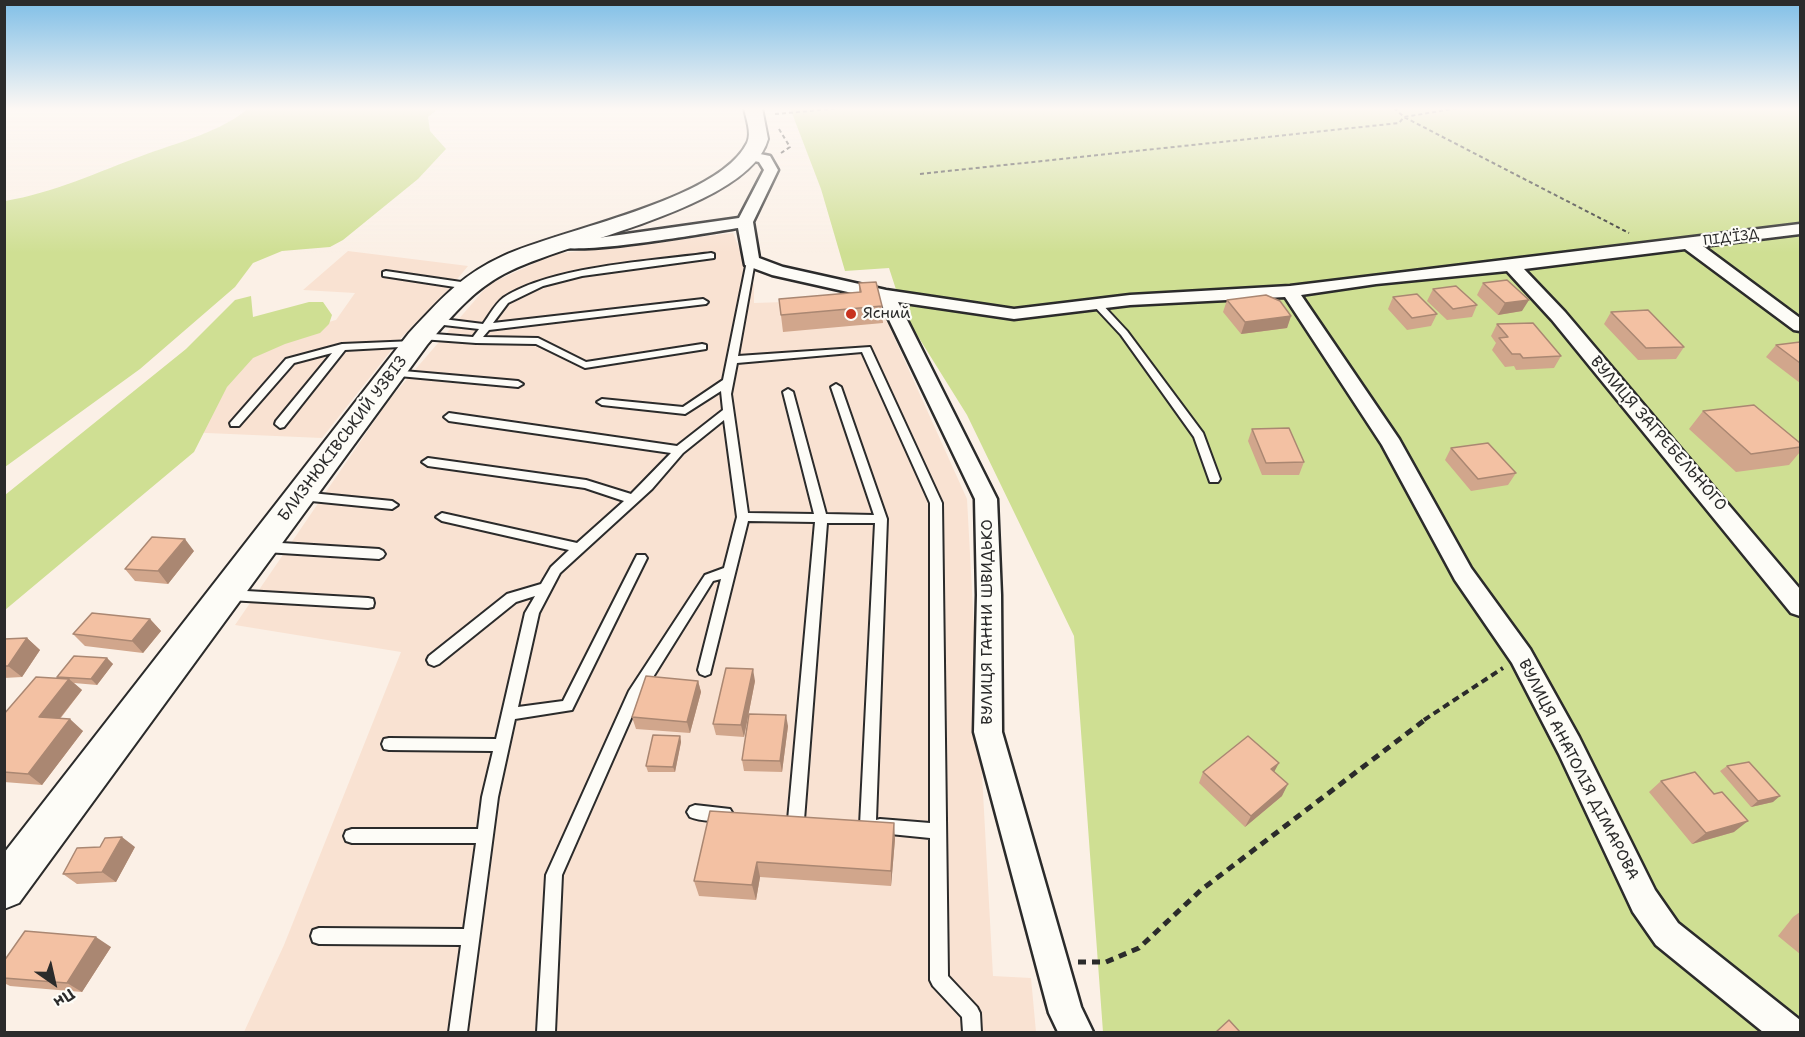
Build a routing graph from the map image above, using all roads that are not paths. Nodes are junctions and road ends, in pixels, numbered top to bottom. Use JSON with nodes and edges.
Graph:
{"nodes":[{"id":1,"x":763,"y":157,"type":"joint"},
{"id":2,"x":745,"y":222,"type":"junction"},
{"id":3,"x":1800,"y":229,"type":"edge"},
{"id":4,"x":555,"y":243,"type":"junction"},
{"id":5,"x":1689,"y":244,"type":"junction"},
{"id":6,"x":711,"y":256,"type":"dead end"},
{"id":7,"x":751,"y":261,"type":"junction"},
{"id":8,"x":1511,"y":266,"type":"junction"},
{"id":9,"x":386,"y":274,"type":"dead end"},
{"id":10,"x":468,"y":286,"type":"junction"},
{"id":11,"x":1290,"y":291,"type":"junction"},
{"id":12,"x":886,"y":294,"type":"junction"},
{"id":13,"x":703,"y":302,"type":"dead end"},
{"id":14,"x":1096,"y":304,"type":"junction"},
{"id":15,"x":1800,"y":326,"type":"edge"},
{"id":16,"x":486,"y":327,"type":"junction"},
{"id":17,"x":423,"y":333,"type":"junction"},
{"id":18,"x":476,"y":340,"type":"junction"},
{"id":19,"x":342,"y":347,"type":"junction"},
{"id":20,"x":702,"y":347,"type":"dead end"},
{"id":21,"x":733,"y":360,"type":"junction"},
{"id":22,"x":392,"y":374,"type":"junction"},
{"id":23,"x":729,"y":381,"type":"junction"},
{"id":24,"x":518,"y":384,"type":"dead end"},
{"id":25,"x":836,"y":387,"type":"dead end"},
{"id":26,"x":788,"y":392,"type":"dead end"},
{"id":27,"x":602,"y":402,"type":"dead end"},
{"id":28,"x":728,"y":411,"type":"junction"},
{"id":29,"x":448,"y":417,"type":"dead end"},
{"id":30,"x":235,"y":423,"type":"dead end"},
{"id":31,"x":280,"y":424,"type":"dead end"},
{"id":32,"x":679,"y":450,"type":"junction"},
{"id":33,"x":428,"y":462,"type":"dead end"},
{"id":34,"x":1214,"y":479,"type":"dead end"},
{"id":35,"x":301,"y":496,"type":"junction"},
{"id":36,"x":633,"y":499,"type":"junction"},
{"id":37,"x":392,"y":505,"type":"dead end"},
{"id":38,"x":442,"y":517,"type":"dead end"},
{"id":39,"x":743,"y":517,"type":"junction"},
{"id":40,"x":821,"y":518,"type":"junction"},
{"id":41,"x":882,"y":519,"type":"junction"},
{"id":42,"x":263,"y":547,"type":"junction"},
{"id":43,"x":579,"y":549,"type":"junction"},
{"id":44,"x":379,"y":554,"type":"dead end"},
{"id":45,"x":641,"y":558,"type":"dead end"},
{"id":46,"x":729,"y":571,"type":"junction"},
{"id":47,"x":545,"y":588,"type":"junction"},
{"id":48,"x":228,"y":594,"type":"junction"},
{"id":49,"x":368,"y":603,"type":"dead end"},
{"id":50,"x":1800,"y":606,"type":"edge"},
{"id":51,"x":434,"y":660,"type":"dead end"},
{"id":52,"x":705,"y":670,"type":"dead end"},
{"id":53,"x":509,"y":714,"type":"junction"},
{"id":54,"x":389,"y":744,"type":"dead end"},
{"id":55,"x":502,"y":745,"type":"junction"},
{"id":56,"x":695,"y":812,"type":"dead end"},
{"id":57,"x":740,"y":815,"type":"edge"},
{"id":58,"x":816,"y":821,"type":"edge"},
{"id":59,"x":938,"y":831,"type":"junction"},
{"id":60,"x":352,"y":836,"type":"dead end"},
{"id":61,"x":485,"y":836,"type":"junction"},
{"id":62,"x":4,"y":888,"type":"edge"},
{"id":63,"x":319,"y":936,"type":"dead end"},
{"id":64,"x":471,"y":937,"type":"junction"},
{"id":65,"x":458,"y":1032,"type":"edge"},
{"id":66,"x":546,"y":1032,"type":"edge"},
{"id":67,"x":972,"y":1032,"type":"edge"},
{"id":68,"x":1076,"y":1032,"type":"edge"},
{"id":69,"x":1789,"y":1032,"type":"edge"}],
"edges":[{"from":1,"to":2,"type":"street"},
{"from":1,"to":4,"type":"street","name":"БЛИЗНЮКІВСЬКИЙ УЗВІЗ"},
{"from":2,"to":4,"type":"street"},
{"from":2,"to":7,"type":"street"},
{"from":3,"to":5,"type":"street","name":"ПІД'ЇЗД"},
{"from":4,"to":10,"type":"street","name":"БЛИЗНЮКІВСЬКИЙ УЗВІЗ"},
{"from":5,"to":8,"type":"street","name":"ПІД'ЇЗД"},
{"from":5,"to":15,"type":"street"},
{"from":6,"to":16,"type":"lane"},
{"from":7,"to":12,"type":"street","name":"ПІД'ЇЗД"},
{"from":7,"to":21,"type":"lane"},
{"from":8,"to":11,"type":"street","name":"ПІД'ЇЗД"},
{"from":8,"to":50,"type":"street","name":"ВУЛИЦЯ ЗАГРЕБЕЛЬНОГО"},
{"from":9,"to":10,"type":"lane"},
{"from":10,"to":17,"type":"street","name":"БЛИЗНЮКІВСЬКИЙ УЗВІЗ"},
{"from":11,"to":14,"type":"street","name":"ПІД'ЇЗД"},
{"from":11,"to":69,"type":"street","name":"ВУЛИЦЯ АНАТОЛІЯ ДІМАРОВА"},
{"from":12,"to":14,"type":"street","name":"ПІД'ЇЗД"},
{"from":12,"to":68,"type":"street","name":"ВУЛИЦЯ ГАННИ ШВИДЬКО"},
{"from":13,"to":16,"type":"lane"},
{"from":14,"to":34,"type":"lane"},
{"from":16,"to":17,"type":"lane"},
{"from":16,"to":18,"type":"lane"},
{"from":17,"to":18,"type":"lane"},
{"from":17,"to":19,"type":"lane"},
{"from":17,"to":22,"type":"street","name":"БЛИЗНЮКІВСЬКИЙ УЗВІЗ"},
{"from":18,"to":20,"type":"lane"},
{"from":19,"to":30,"type":"lane"},
{"from":19,"to":31,"type":"lane"},
{"from":21,"to":23,"type":"lane"},
{"from":21,"to":59,"type":"lane"},
{"from":22,"to":24,"type":"lane"},
{"from":22,"to":35,"type":"street","name":"БЛИЗНЮКІВСЬКИЙ УЗВІЗ"},
{"from":23,"to":27,"type":"lane"},
{"from":23,"to":28,"type":"lane"},
{"from":25,"to":41,"type":"lane"},
{"from":26,"to":40,"type":"lane"},
{"from":28,"to":32,"type":"lane"},
{"from":28,"to":39,"type":"lane"},
{"from":29,"to":32,"type":"lane"},
{"from":32,"to":36,"type":"lane"},
{"from":33,"to":36,"type":"lane"},
{"from":35,"to":37,"type":"lane"},
{"from":35,"to":42,"type":"street","name":"БЛИЗНЮКІВСЬКИЙ УЗВІЗ"},
{"from":36,"to":43,"type":"lane"},
{"from":38,"to":43,"type":"lane"},
{"from":39,"to":40,"type":"lane"},
{"from":39,"to":46,"type":"lane"},
{"from":40,"to":41,"type":"lane"},
{"from":40,"to":58,"type":"lane"},
{"from":41,"to":59,"type":"lane"},
{"from":42,"to":44,"type":"lane"},
{"from":42,"to":48,"type":"street","name":"БЛИЗНЮКІВСЬКИЙ УЗВІЗ"},
{"from":43,"to":47,"type":"lane"},
{"from":45,"to":53,"type":"lane"},
{"from":46,"to":52,"type":"lane"},
{"from":46,"to":66,"type":"lane"},
{"from":47,"to":51,"type":"lane"},
{"from":47,"to":53,"type":"lane"},
{"from":48,"to":49,"type":"lane"},
{"from":48,"to":62,"type":"street","name":"БЛИЗНЮКІВСЬКИЙ УЗВІЗ"},
{"from":53,"to":55,"type":"lane"},
{"from":54,"to":55,"type":"lane"},
{"from":55,"to":61,"type":"lane"},
{"from":56,"to":57,"type":"lane"},
{"from":59,"to":67,"type":"lane"},
{"from":60,"to":61,"type":"lane"},
{"from":61,"to":64,"type":"lane"},
{"from":63,"to":64,"type":"lane"},
{"from":64,"to":65,"type":"lane"}]}
